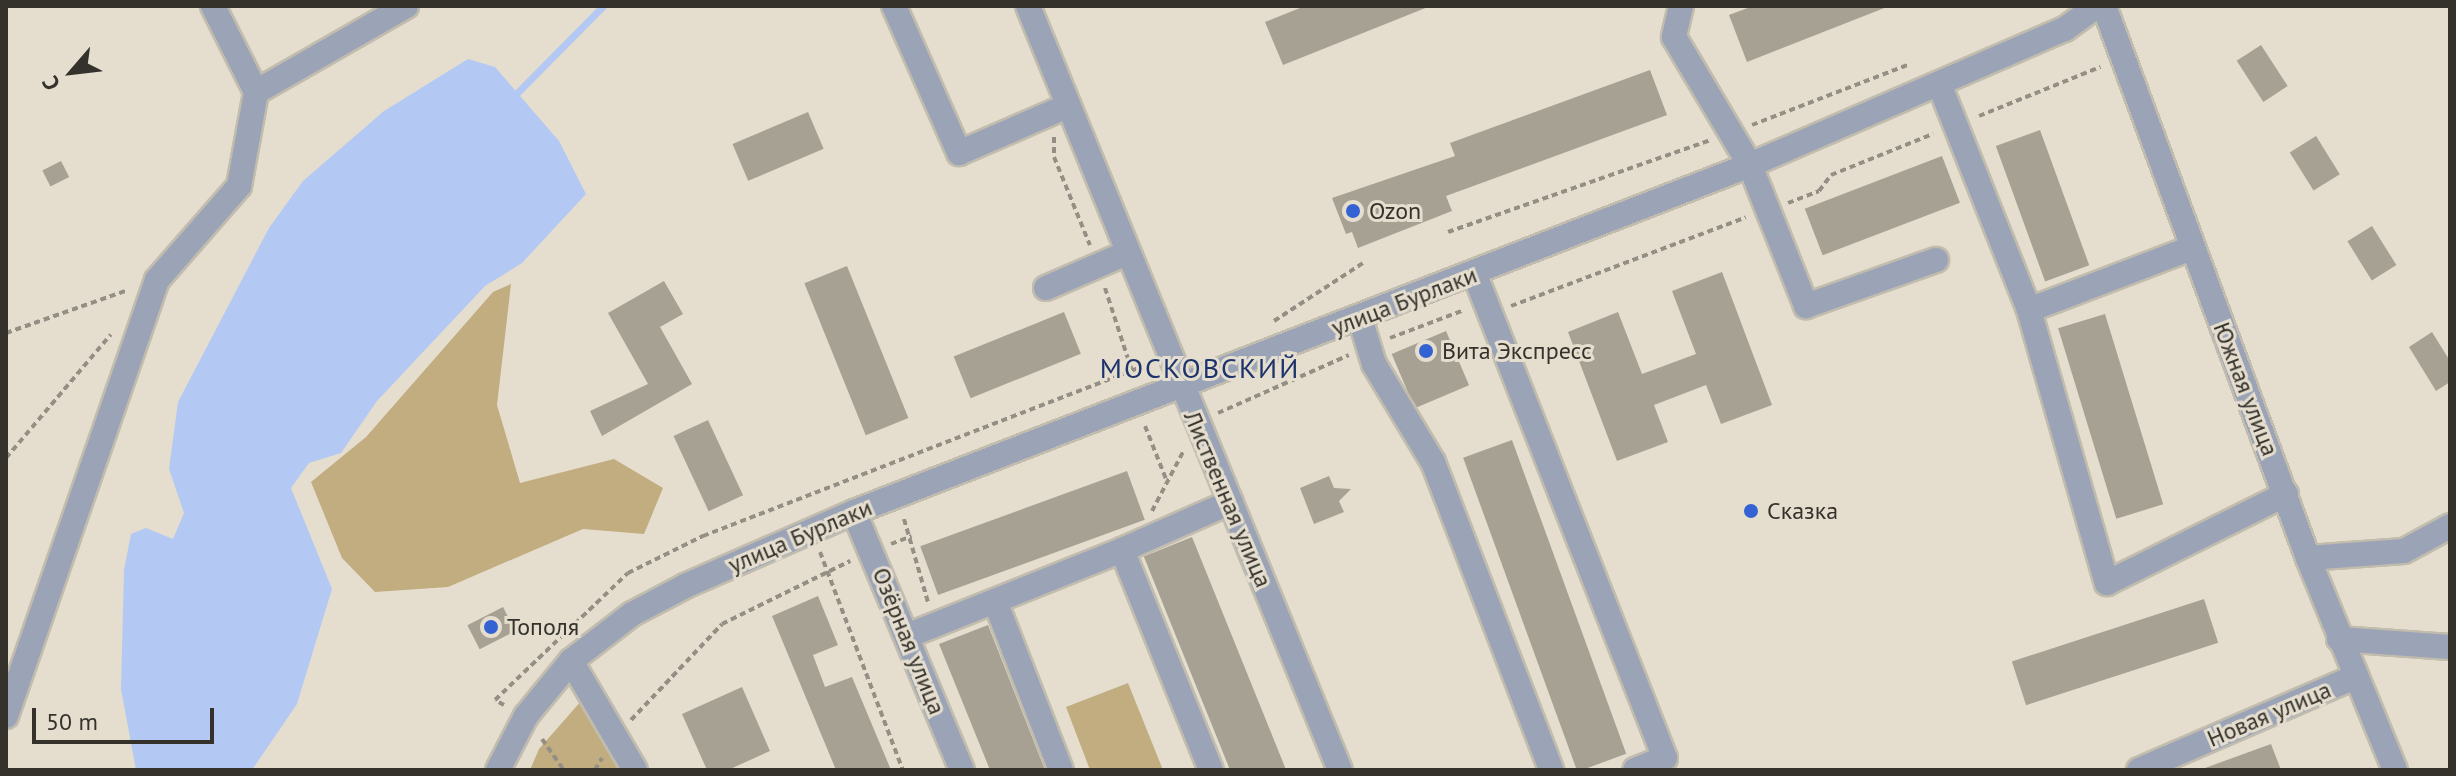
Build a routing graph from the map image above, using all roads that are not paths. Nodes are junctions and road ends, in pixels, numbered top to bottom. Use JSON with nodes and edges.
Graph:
{"nodes":[{"id":1,"x":213,"y":6,"type":"edge"},
{"id":2,"x":406,"y":6,"type":"edge"},
{"id":3,"x":894,"y":6,"type":"edge"},
{"id":4,"x":1028,"y":6,"type":"edge"},
{"id":5,"x":1681,"y":6,"type":"edge"},
{"id":6,"x":2097,"y":6,"type":"edge"},
{"id":7,"x":2104,"y":6,"type":"edge"},
{"id":8,"x":1940,"y":86,"type":"junction"},
{"id":9,"x":256,"y":92,"type":"junction"},
{"id":10,"x":1067,"y":106,"type":"junction"},
{"id":11,"x":1750,"y":165,"type":"junction"},
{"id":12,"x":2191,"y":248,"type":"junction"},
{"id":13,"x":1127,"y":253,"type":"junction"},
{"id":14,"x":1936,"y":260,"type":"dead end"},
{"id":15,"x":1475,"y":275,"type":"junction"},
{"id":16,"x":1046,"y":288,"type":"dead end"},
{"id":17,"x":2029,"y":310,"type":"junction"},
{"id":18,"x":1360,"y":318,"type":"junction"},
{"id":19,"x":1182,"y":389,"type":"junction"},
{"id":20,"x":2286,"y":494,"type":"junction"},
{"id":21,"x":1231,"y":502,"type":"junction"},
{"id":22,"x":854,"y":512,"type":"junction"},
{"id":23,"x":2450,"y":526,"type":"edge"},
{"id":24,"x":1122,"y":550,"type":"junction"},
{"id":25,"x":2308,"y":558,"type":"junction"},
{"id":26,"x":995,"y":601,"type":"junction"},
{"id":27,"x":907,"y":636,"type":"junction"},
{"id":28,"x":2339,"y":639,"type":"junction"},
{"id":29,"x":2450,"y":647,"type":"edge"},
{"id":30,"x":571,"y":661,"type":"junction"},
{"id":31,"x":2355,"y":677,"type":"junction"},
{"id":32,"x":6,"y":716,"type":"edge"},
{"id":33,"x":498,"y":770,"type":"edge"},
{"id":34,"x":635,"y":770,"type":"edge"},
{"id":35,"x":962,"y":770,"type":"edge"},
{"id":36,"x":1061,"y":770,"type":"edge"},
{"id":37,"x":1211,"y":770,"type":"edge"},
{"id":38,"x":1340,"y":770,"type":"edge"},
{"id":39,"x":1551,"y":770,"type":"edge"},
{"id":40,"x":1635,"y":770,"type":"edge"},
{"id":41,"x":2139,"y":770,"type":"edge"},
{"id":42,"x":2395,"y":770,"type":"edge"}],
"edges":[{"from":1,"to":9,"type":"street"},
{"from":2,"to":9,"type":"street"},
{"from":3,"to":10,"type":"street"},
{"from":4,"to":10,"type":"street","name":"Лиственная улица"},
{"from":5,"to":11,"type":"street"},
{"from":6,"to":8,"type":"street","name":"улица Бурлаки"},
{"from":7,"to":12,"type":"street","name":"Южная улица"},
{"from":8,"to":11,"type":"street","name":"улица Бурлаки"},
{"from":8,"to":17,"type":"street"},
{"from":9,"to":32,"type":"street"},
{"from":10,"to":13,"type":"street","name":"Лиственная улица"},
{"from":11,"to":14,"type":"street"},
{"from":11,"to":15,"type":"street","name":"улица Бурлаки"},
{"from":12,"to":17,"type":"street"},
{"from":12,"to":20,"type":"street","name":"Южная улица"},
{"from":13,"to":16,"type":"street"},
{"from":13,"to":19,"type":"street","name":"Лиственная улица"},
{"from":15,"to":18,"type":"street","name":"улица Бурлаки"},
{"from":15,"to":40,"type":"street"},
{"from":17,"to":20,"type":"street"},
{"from":18,"to":19,"type":"street","name":"улица Бурлаки"},
{"from":18,"to":39,"type":"street"},
{"from":19,"to":21,"type":"street","name":"Лиственная улица"},
{"from":19,"to":22,"type":"street","name":"улица Бурлаки"},
{"from":20,"to":25,"type":"street","name":"Южная улица"},
{"from":21,"to":24,"type":"street"},
{"from":21,"to":38,"type":"street","name":"Лиственная улица"},
{"from":22,"to":27,"type":"street","name":"Озёрная улица"},
{"from":22,"to":30,"type":"street","name":"улица Бурлаки"},
{"from":23,"to":25,"type":"street"},
{"from":24,"to":26,"type":"street"},
{"from":24,"to":37,"type":"street"},
{"from":25,"to":28,"type":"street","name":"Южная улица"},
{"from":26,"to":27,"type":"street"},
{"from":26,"to":36,"type":"street"},
{"from":27,"to":35,"type":"street","name":"Озёрная улица"},
{"from":28,"to":29,"type":"street"},
{"from":28,"to":31,"type":"street","name":"Южная улица"},
{"from":30,"to":33,"type":"street","name":"улица Бурлаки"},
{"from":30,"to":34,"type":"street"},
{"from":31,"to":41,"type":"street","name":"Новая улица"},
{"from":31,"to":42,"type":"street","name":"Южная улица"}]}
